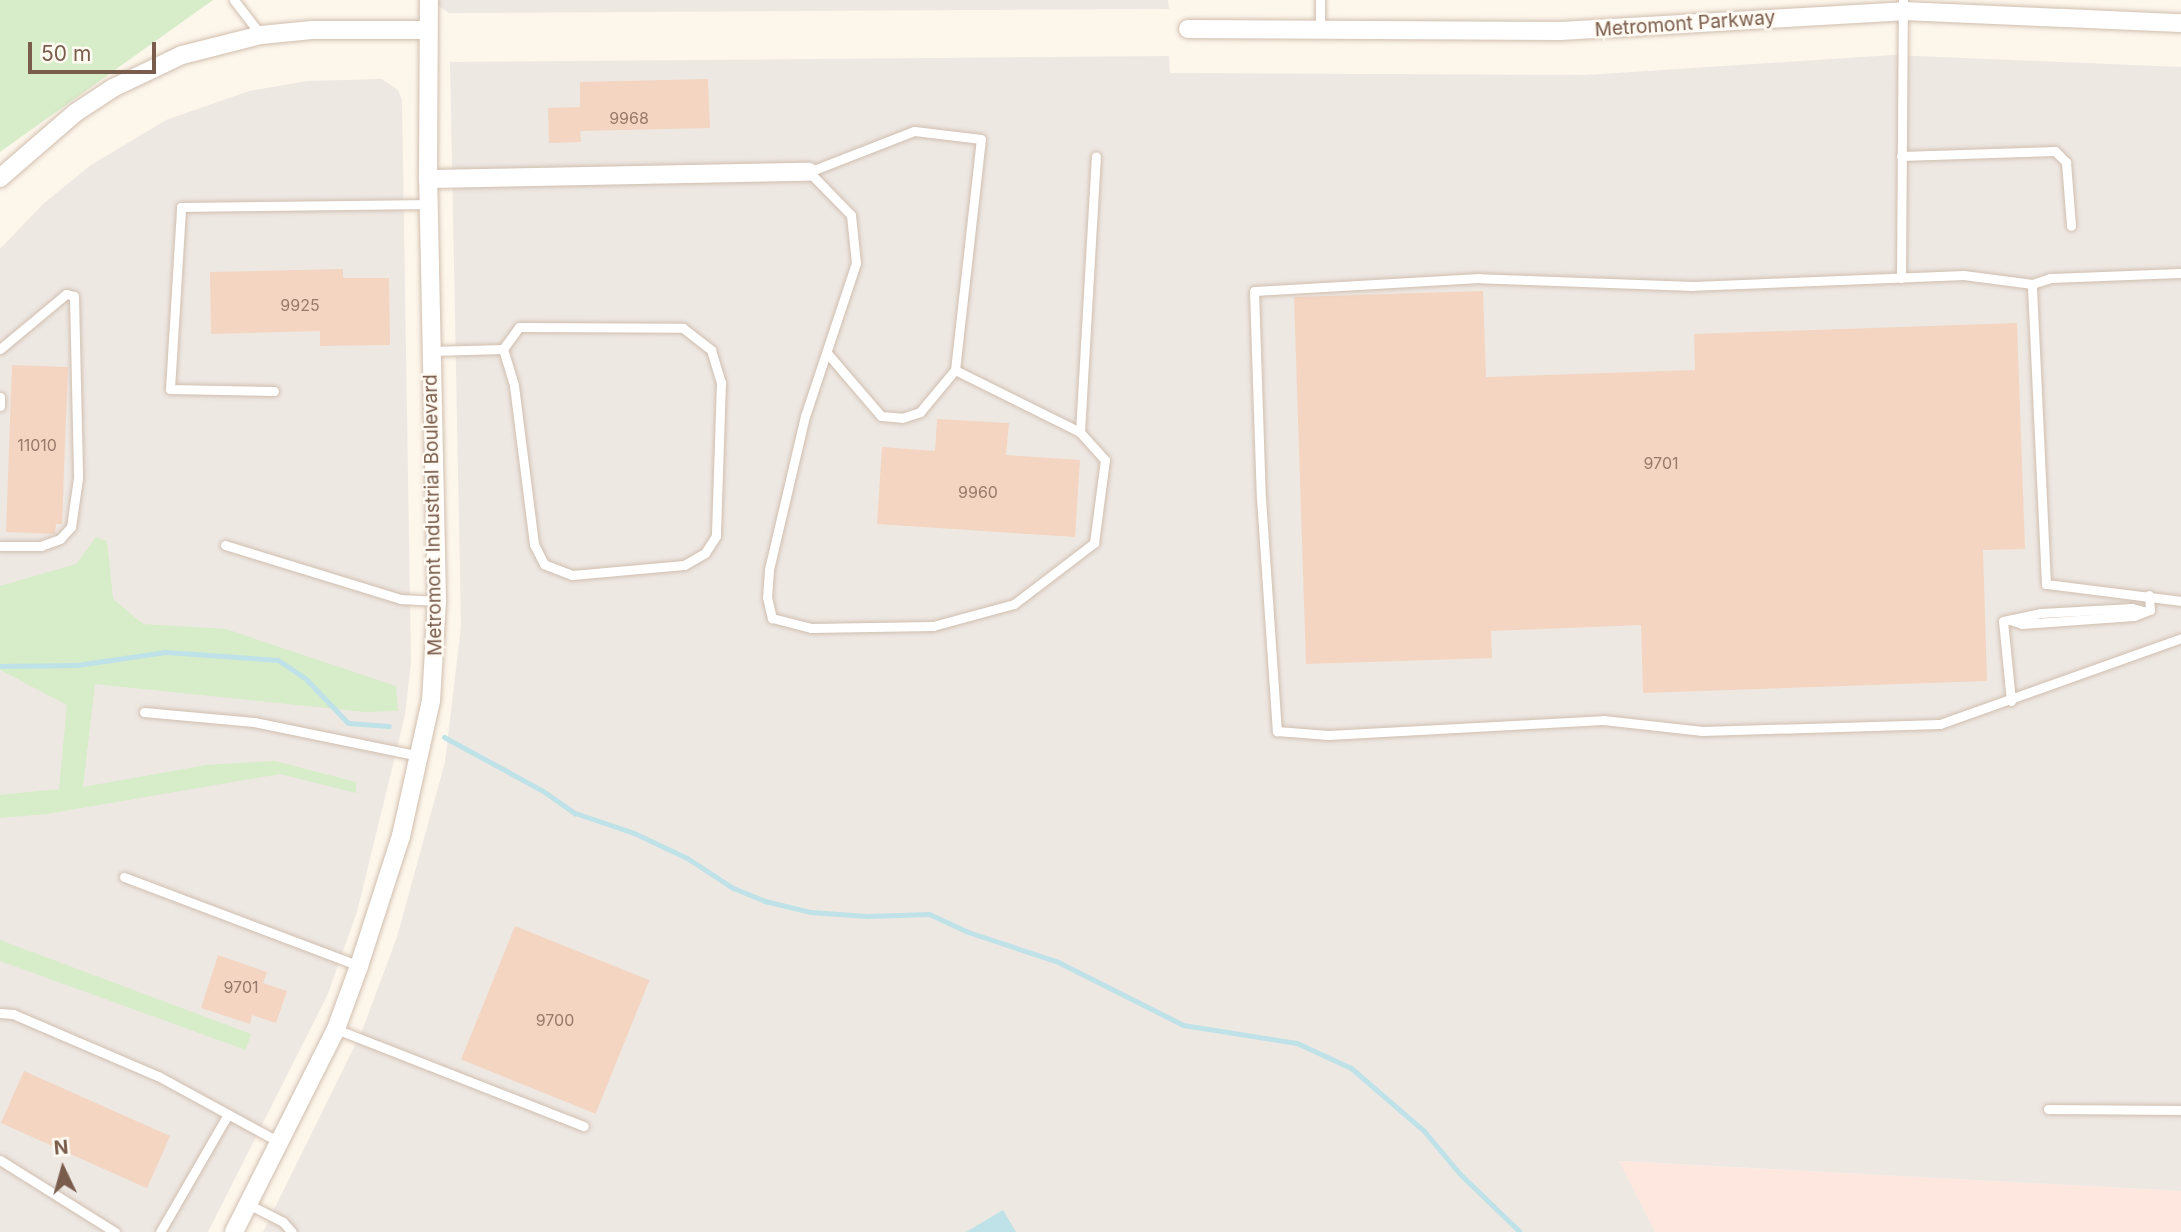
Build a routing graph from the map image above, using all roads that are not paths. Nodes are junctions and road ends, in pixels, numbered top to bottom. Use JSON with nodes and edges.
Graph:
{"nodes":[{"id":1,"x":234,"y":0,"type":"edge"},
{"id":2,"x":429,"y":0,"type":"edge"},
{"id":3,"x":1320,"y":0,"type":"edge"},
{"id":4,"x":1903,"y":5,"type":"edge"},
{"id":5,"x":2181,"y":23,"type":"edge"},
{"id":6,"x":1320,"y":27,"type":"junction"},
{"id":7,"x":1188,"y":29,"type":"dead end"},
{"id":8,"x":428,"y":30,"type":"junction"},
{"id":9,"x":261,"y":35,"type":"junction"},
{"id":10,"x":1096,"y":156,"type":"dead end"},
{"id":11,"x":1902,"y":156,"type":"junction"},
{"id":12,"x":809,"y":172,"type":"junction"},
{"id":13,"x":0,"y":178,"type":"edge"},
{"id":14,"x":428,"y":179,"type":"junction"},
{"id":15,"x":428,"y":204,"type":"junction"},
{"id":16,"x":2071,"y":226,"type":"dead end"},
{"id":17,"x":2181,"y":273,"type":"edge"},
{"id":18,"x":1901,"y":278,"type":"junction"},
{"id":19,"x":2032,"y":284,"type":"junction"},
{"id":20,"x":0,"y":349,"type":"edge"},
{"id":21,"x":503,"y":349,"type":"junction"},
{"id":22,"x":431,"y":351,"type":"junction"},
{"id":23,"x":827,"y":353,"type":"junction"},
{"id":24,"x":955,"y":370,"type":"junction"},
{"id":25,"x":274,"y":391,"type":"dead end"},
{"id":26,"x":0,"y":397,"type":"edge"},
{"id":27,"x":0,"y":406,"type":"edge"},
{"id":28,"x":1080,"y":432,"type":"junction"},
{"id":29,"x":225,"y":545,"type":"dead end"},
{"id":30,"x":0,"y":546,"type":"edge"},
{"id":31,"x":2149,"y":595,"type":"junction"},
{"id":32,"x":437,"y":601,"type":"junction"},
{"id":33,"x":2181,"y":601,"type":"edge"},
{"id":34,"x":2181,"y":638,"type":"edge"},
{"id":35,"x":2011,"y":701,"type":"junction"},
{"id":36,"x":144,"y":712,"type":"dead end"},
{"id":37,"x":421,"y":756,"type":"junction"},
{"id":38,"x":124,"y":877,"type":"dead end"},
{"id":39,"x":359,"y":967,"type":"junction"},
{"id":40,"x":0,"y":1013,"type":"edge"},
{"id":41,"x":335,"y":1029,"type":"junction"},
{"id":42,"x":2048,"y":1108,"type":"dead end"},
{"id":43,"x":2181,"y":1110,"type":"edge"},
{"id":44,"x":228,"y":1114,"type":"junction"},
{"id":45,"x":584,"y":1126,"type":"dead end"},
{"id":46,"x":279,"y":1142,"type":"junction"},
{"id":47,"x":0,"y":1160,"type":"edge"},
{"id":48,"x":248,"y":1204,"type":"junction"},
{"id":49,"x":115,"y":1232,"type":"edge"},
{"id":50,"x":160,"y":1232,"type":"edge"},
{"id":51,"x":234,"y":1232,"type":"edge"},
{"id":52,"x":292,"y":1232,"type":"edge"}],
"edges":[{"from":1,"to":9,"type":"lane"},
{"from":2,"to":8,"type":"street","name":"Metromont Industrial Boulevard"},
{"from":3,"to":6,"type":"lane"},
{"from":4,"to":5,"type":"street","name":"Metromont Parkway"},
{"from":4,"to":6,"type":"street","name":"Metromont Parkway"},
{"from":4,"to":11,"type":"lane"},
{"from":6,"to":7,"type":"street","name":"Metromont Parkway"},
{"from":8,"to":9,"type":"street"},
{"from":8,"to":14,"type":"street","name":"Metromont Industrial Boulevard"},
{"from":9,"to":13,"type":"street"},
{"from":10,"to":28,"type":"lane"},
{"from":11,"to":16,"type":"lane"},
{"from":11,"to":18,"type":"lane"},
{"from":12,"to":14,"type":"street"},
{"from":12,"to":23,"type":"lane"},
{"from":12,"to":24,"type":"lane"},
{"from":14,"to":15,"type":"street","name":"Metromont Industrial Boulevard"},
{"from":15,"to":22,"type":"street","name":"Metromont Industrial Boulevard"},
{"from":15,"to":25,"type":"lane"},
{"from":17,"to":19,"type":"lane"},
{"from":18,"to":19,"type":"lane"},
{"from":18,"to":35,"type":"lane"},
{"from":19,"to":31,"type":"lane"},
{"from":20,"to":30,"type":"lane"},
{"from":21,"to":21,"type":"lane"},
{"from":21,"to":22,"type":"lane"},
{"from":22,"to":32,"type":"street","name":"Metromont Industrial Boulevard"},
{"from":23,"to":24,"type":"lane"},
{"from":23,"to":28,"type":"lane"},
{"from":24,"to":28,"type":"lane"},
{"from":26,"to":27,"type":"lane"},
{"from":29,"to":32,"type":"lane"},
{"from":31,"to":33,"type":"lane"},
{"from":31,"to":35,"type":"lane"},
{"from":32,"to":37,"type":"street","name":"Metromont Industrial Boulevard"},
{"from":34,"to":35,"type":"lane"},
{"from":36,"to":37,"type":"lane"},
{"from":37,"to":39,"type":"street","name":"Metromont Industrial Boulevard"},
{"from":38,"to":39,"type":"lane"},
{"from":39,"to":41,"type":"street","name":"Metromont Industrial Boulevard"},
{"from":40,"to":44,"type":"lane"},
{"from":41,"to":45,"type":"lane"},
{"from":41,"to":46,"type":"street","name":"Metromont Industrial Boulevard"},
{"from":42,"to":43,"type":"lane"},
{"from":44,"to":46,"type":"lane"},
{"from":44,"to":50,"type":"lane"},
{"from":46,"to":48,"type":"street","name":"Metromont Industrial Boulevard"},
{"from":47,"to":49,"type":"lane"},
{"from":48,"to":51,"type":"street","name":"Metromont Industrial Boulevard"},
{"from":48,"to":52,"type":"lane"}]}
